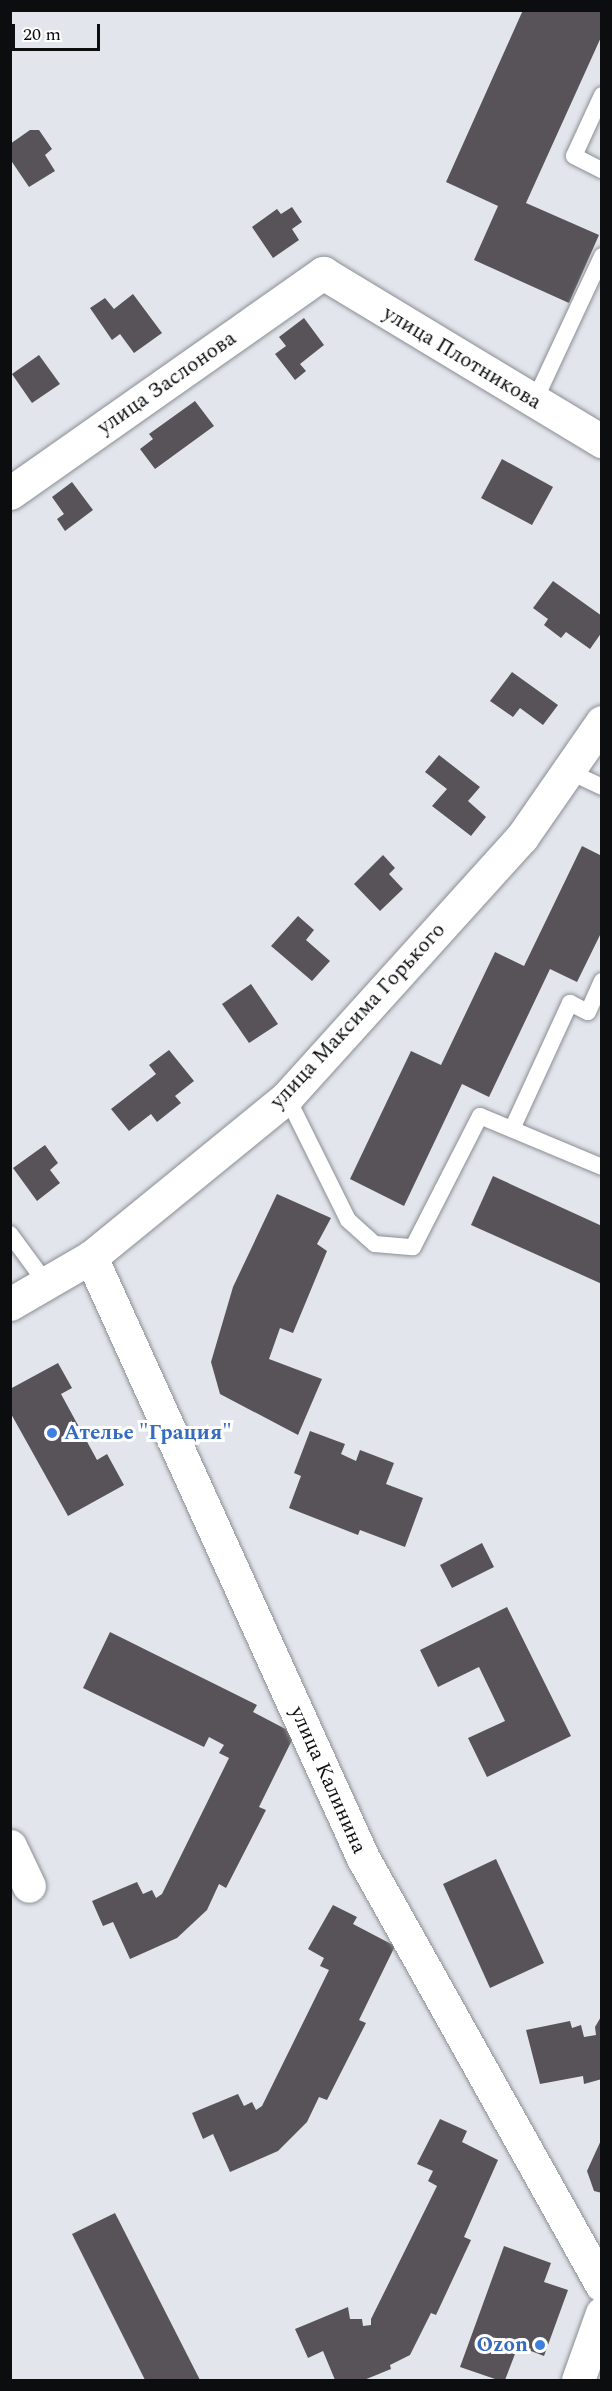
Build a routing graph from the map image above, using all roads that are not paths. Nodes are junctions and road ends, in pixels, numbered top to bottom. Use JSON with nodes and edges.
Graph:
{"nodes":[{"id":1,"x":602,"y":95,"type":"edge"},
{"id":2,"x":602,"y":170,"type":"edge"},
{"id":3,"x":602,"y":256,"type":"edge"},
{"id":4,"x":323,"y":273,"type":"joint"},
{"id":5,"x":534,"y":402,"type":"junction"},
{"id":6,"x":602,"y":441,"type":"edge"},
{"id":7,"x":10,"y":493,"type":"edge"},
{"id":8,"x":602,"y":722,"type":"edge"},
{"id":9,"x":568,"y":771,"type":"junction"},
{"id":10,"x":602,"y":787,"type":"edge"},
{"id":11,"x":602,"y":981,"type":"edge"},
{"id":12,"x":287,"y":1097,"type":"junction"},
{"id":13,"x":512,"y":1129,"type":"junction"},
{"id":14,"x":602,"y":1167,"type":"edge"},
{"id":15,"x":10,"y":1234,"type":"edge"},
{"id":16,"x":91,"y":1257,"type":"junction"},
{"id":17,"x":46,"y":1283,"type":"junction"},
{"id":18,"x":10,"y":1304,"type":"edge"},
{"id":19,"x":10,"y":1846,"type":"edge"},
{"id":20,"x":30,"y":1886,"type":"dead end"},
{"id":21,"x":602,"y":2285,"type":"edge"},
{"id":22,"x":602,"y":2313,"type":"edge"},
{"id":23,"x":578,"y":2380,"type":"edge"}],
"edges":[{"from":1,"to":2,"type":"lane"},
{"from":3,"to":5,"type":"lane"},
{"from":4,"to":5,"type":"street","name":"улица Плотникова"},
{"from":4,"to":7,"type":"street","name":"улица Заслонова"},
{"from":5,"to":6,"type":"street","name":"улица Плотникова"},
{"from":8,"to":9,"type":"street","name":"улица Максима Горького"},
{"from":9,"to":10,"type":"lane"},
{"from":9,"to":12,"type":"street","name":"улица Максима Горького"},
{"from":11,"to":13,"type":"lane"},
{"from":12,"to":13,"type":"lane"},
{"from":12,"to":16,"type":"street","name":"улица Максима Горького"},
{"from":13,"to":14,"type":"lane"},
{"from":15,"to":17,"type":"lane"},
{"from":16,"to":17,"type":"street","name":"улица Максима Горького"},
{"from":16,"to":21,"type":"street","name":"улица Калинина"},
{"from":17,"to":18,"type":"street","name":"улица Максима Горького"},
{"from":19,"to":20,"type":"street"},
{"from":22,"to":23,"type":"street"}]}
